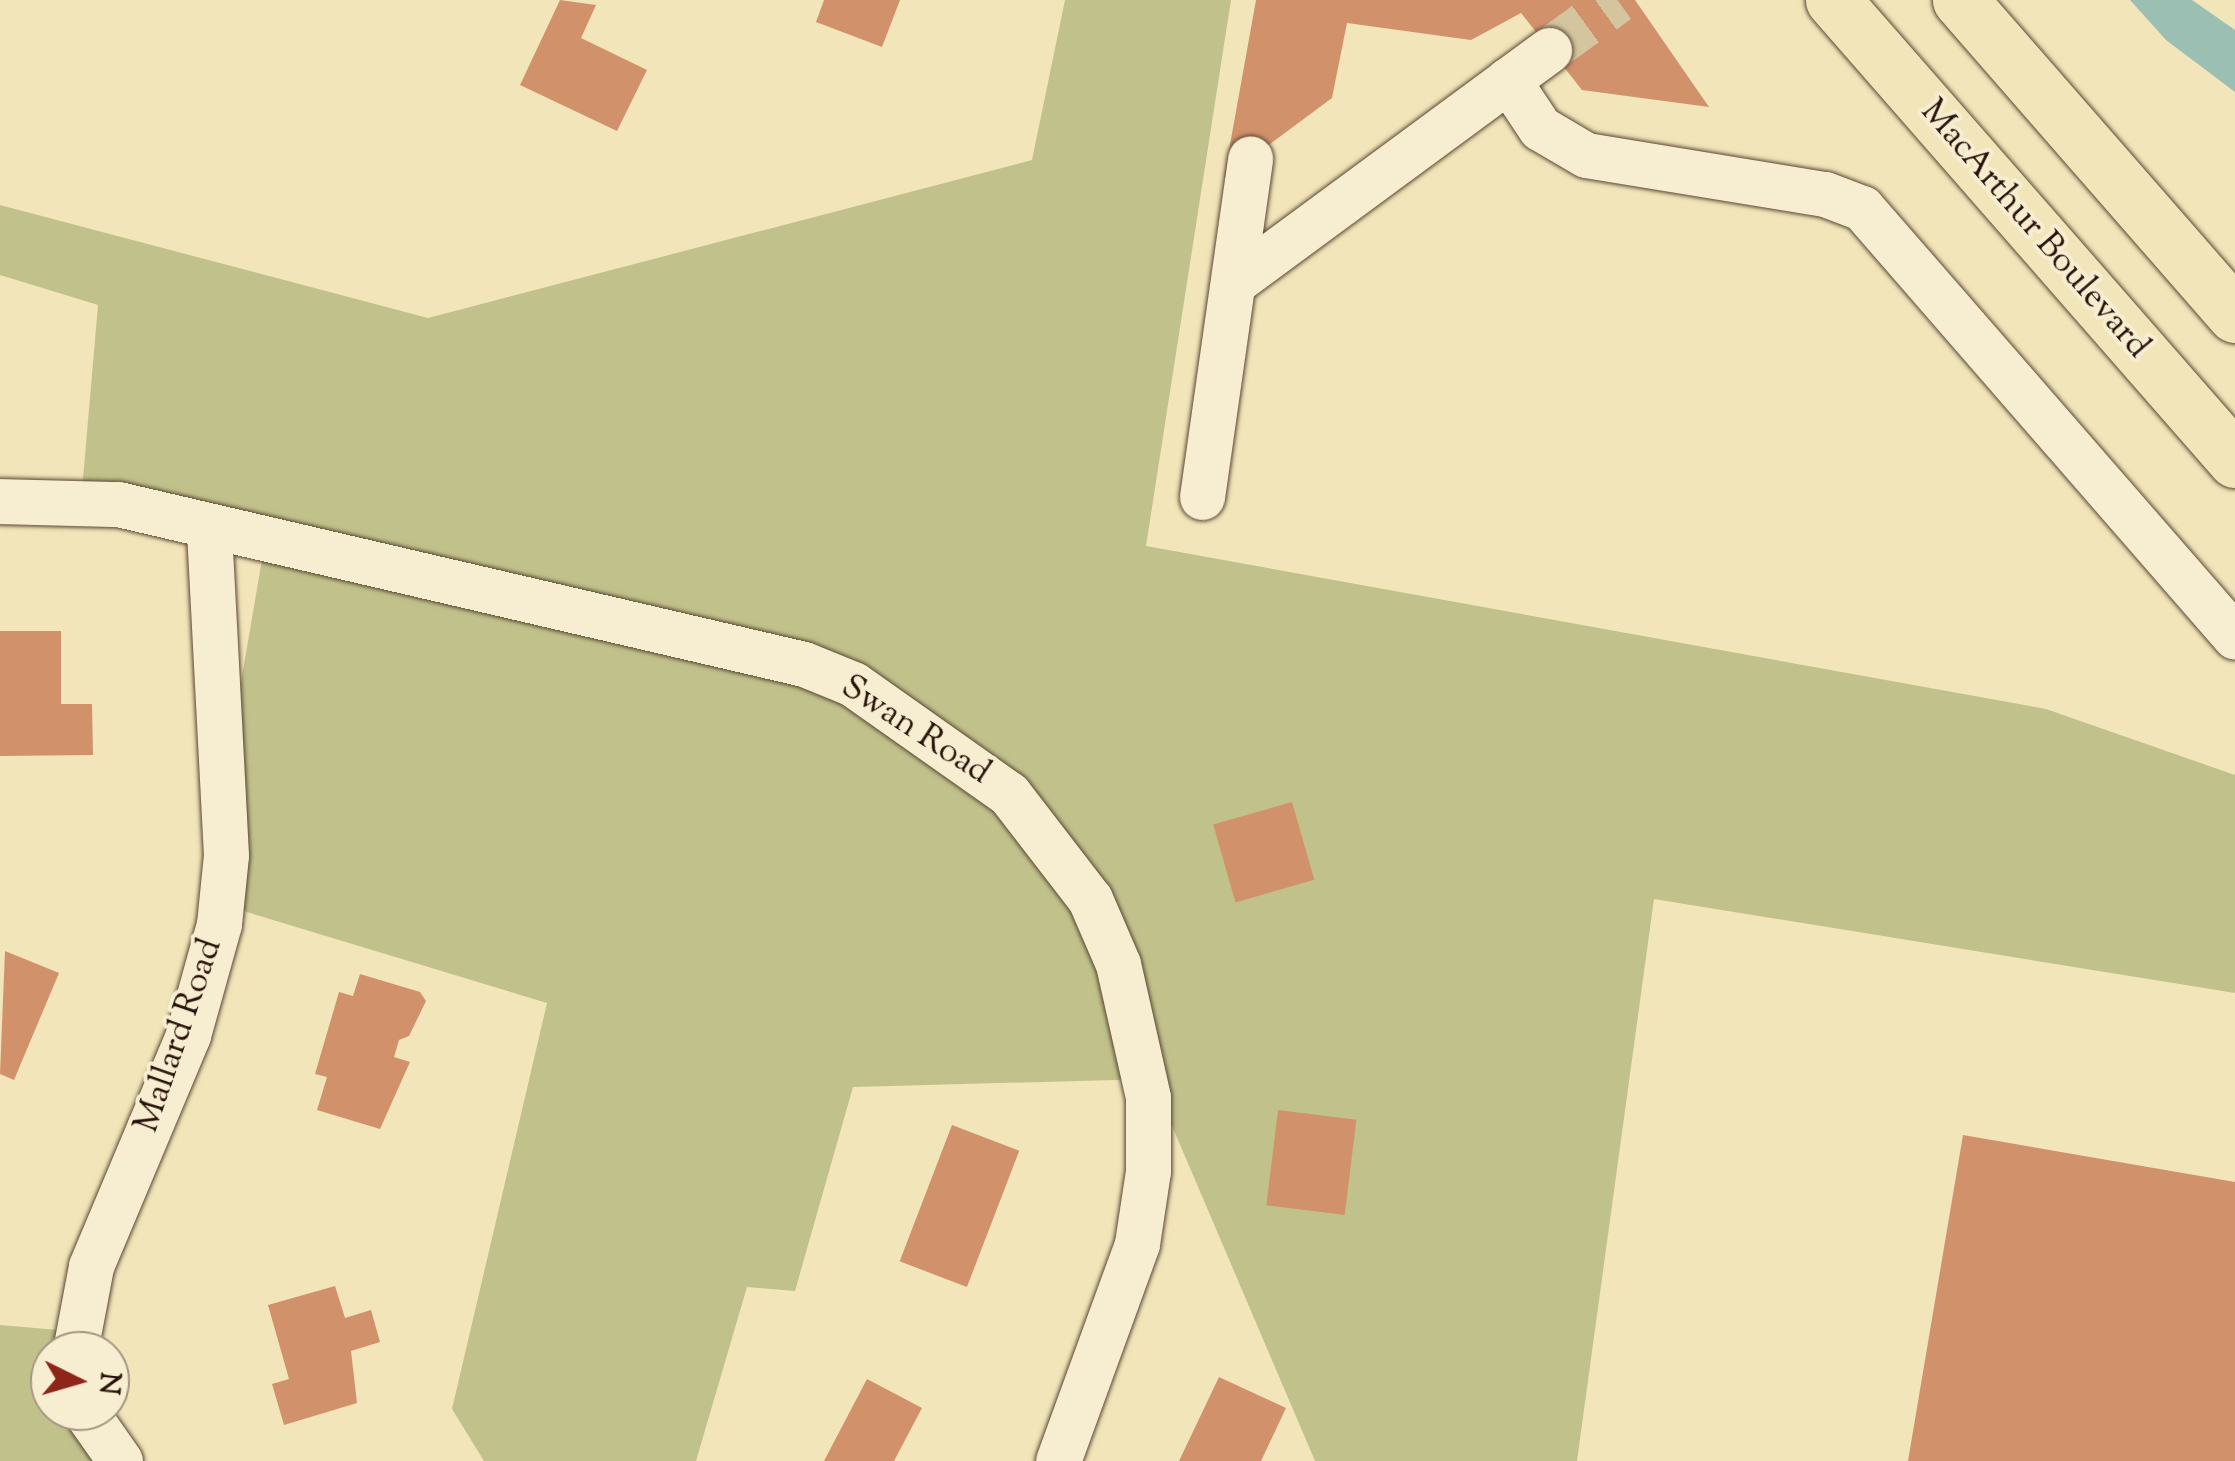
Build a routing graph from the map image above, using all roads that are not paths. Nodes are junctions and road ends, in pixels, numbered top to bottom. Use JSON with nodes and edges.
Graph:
{"nodes":[{"id":1,"x":1833,"y":0,"type":"edge"},
{"id":2,"x":1960,"y":0,"type":"edge"},
{"id":3,"x":1550,"y":50,"type":"tunnel mouth"},
{"id":4,"x":1508,"y":80,"type":"junction"},
{"id":5,"x":1250,"y":158,"type":"dead end"},
{"id":6,"x":1233,"y":283,"type":"junction"},
{"id":7,"x":2235,"y":315,"type":"edge"},
{"id":8,"x":2235,"y":460,"type":"edge"},
{"id":9,"x":1202,"y":497,"type":"dead end"},
{"id":10,"x":0,"y":501,"type":"edge"},
{"id":11,"x":209,"y":530,"type":"junction"},
{"id":12,"x":2235,"y":637,"type":"edge"},
{"id":13,"x":79,"y":1331,"type":"edge"},
{"id":14,"x":100,"y":1431,"type":"edge"},
{"id":15,"x":120,"y":1461,"type":"edge"},
{"id":16,"x":1058,"y":1461,"type":"edge"}],
"edges":[{"from":1,"to":8,"type":"main road","name":"MacArthur Boulevard"},
{"from":2,"to":7,"type":"main road"},
{"from":3,"to":4,"type":"street"},
{"from":4,"to":6,"type":"street"},
{"from":4,"to":12,"type":"street"},
{"from":5,"to":6,"type":"street"},
{"from":6,"to":9,"type":"street"},
{"from":10,"to":11,"type":"street","name":"Swan Road"},
{"from":11,"to":13,"type":"street","name":"Mallard Road"},
{"from":11,"to":16,"type":"street","name":"Swan Road"},
{"from":14,"to":15,"type":"street"}]}
